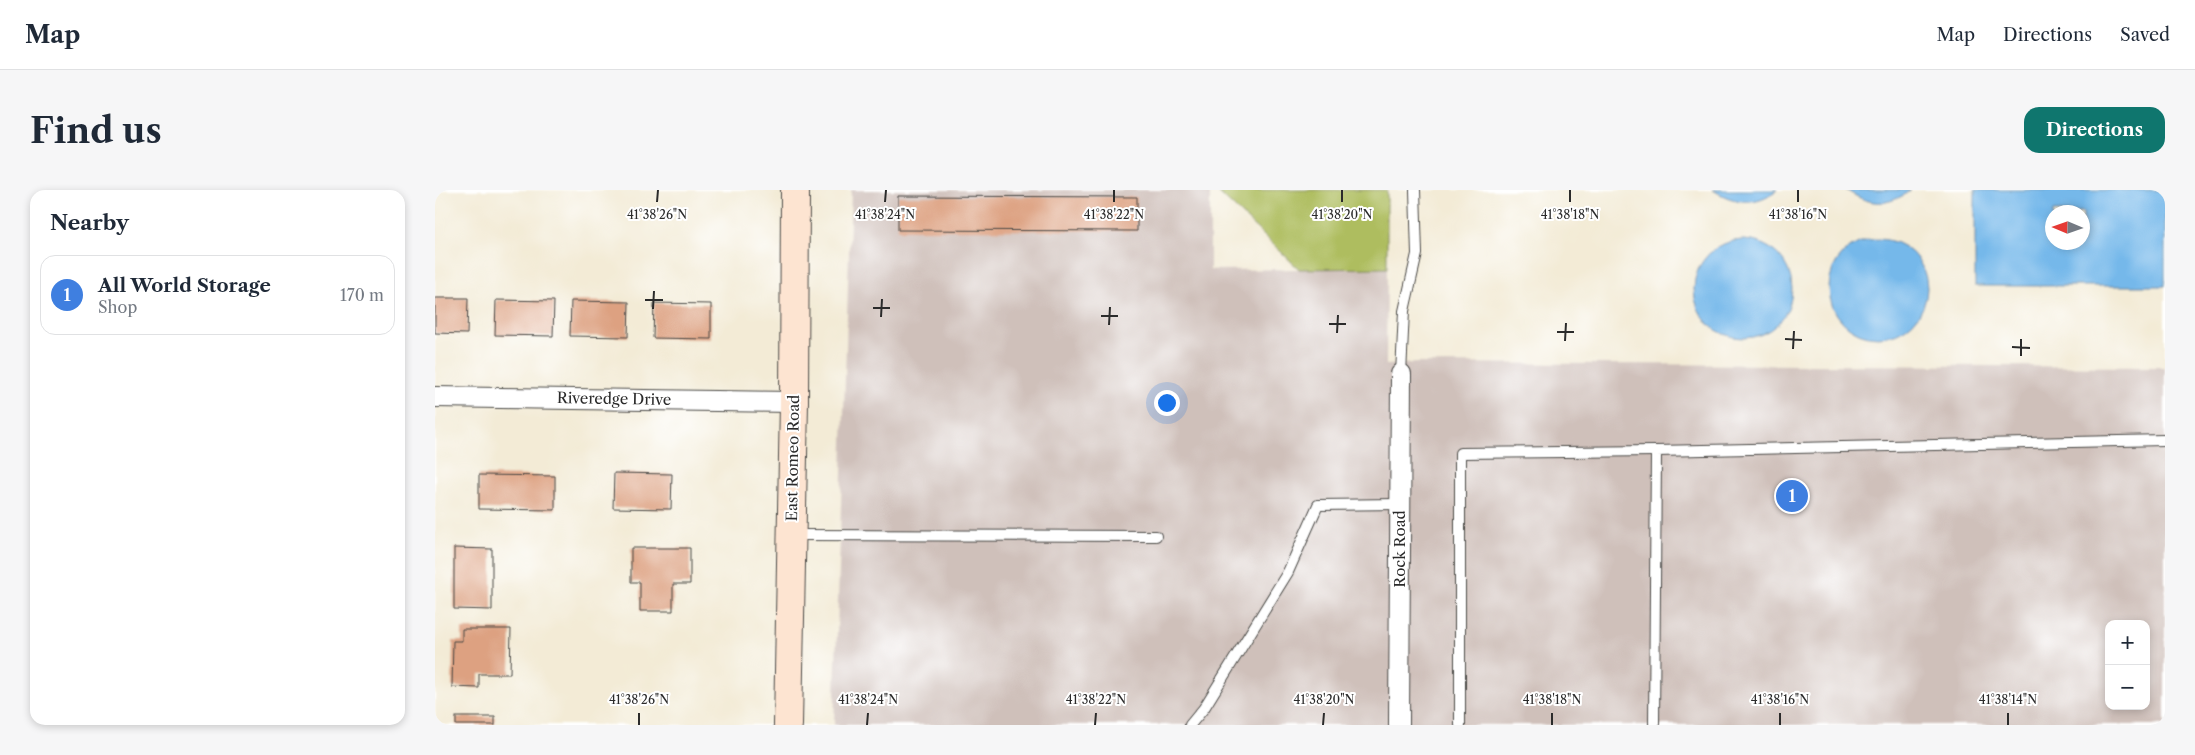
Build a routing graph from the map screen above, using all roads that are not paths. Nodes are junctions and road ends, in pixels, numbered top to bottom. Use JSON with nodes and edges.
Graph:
{"nodes":[{"id":1,"x":795,"y":190,"type":"edge"},
{"id":2,"x":1415,"y":190,"type":"edge"},
{"id":3,"x":1401,"y":374,"type":"joint"},
{"id":4,"x":435,"y":397,"type":"edge"},
{"id":5,"x":794,"y":402,"type":"junction"},
{"id":6,"x":2165,"y":440,"type":"edge"},
{"id":7,"x":1656,"y":451,"type":"junction"},
{"id":8,"x":1400,"y":504,"type":"junction"},
{"id":9,"x":791,"y":535,"type":"junction"},
{"id":10,"x":1156,"y":536,"type":"dead end"},
{"id":11,"x":787,"y":725,"type":"edge"},
{"id":12,"x":1190,"y":725,"type":"edge"},
{"id":13,"x":1399,"y":725,"type":"edge"},
{"id":14,"x":1460,"y":725,"type":"edge"},
{"id":15,"x":1654,"y":725,"type":"edge"}],
"edges":[{"from":1,"to":5,"type":"main road","name":"East Romeo Road"},
{"from":2,"to":3,"type":"lane"},
{"from":3,"to":8,"type":"street","name":"Rock Road"},
{"from":4,"to":5,"type":"street","name":"Riveredge Drive"},
{"from":5,"to":9,"type":"main road","name":"East Romeo Road"},
{"from":6,"to":7,"type":"lane"},
{"from":7,"to":14,"type":"lane"},
{"from":7,"to":15,"type":"lane"},
{"from":8,"to":12,"type":"lane"},
{"from":8,"to":13,"type":"street","name":"Rock Road"},
{"from":9,"to":10,"type":"lane"},
{"from":9,"to":11,"type":"main road","name":"East Romeo Road"}]}
